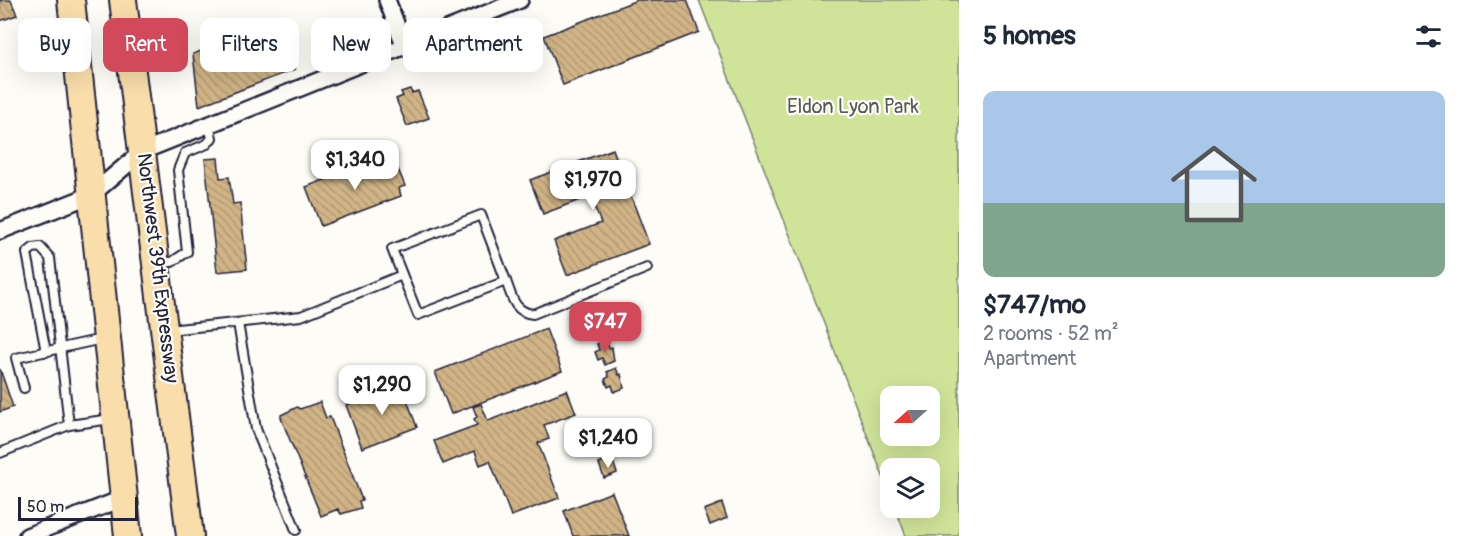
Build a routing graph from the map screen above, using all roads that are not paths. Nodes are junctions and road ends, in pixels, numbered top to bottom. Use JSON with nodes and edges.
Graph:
{"nodes":[{"id":1,"x":71,"y":0,"type":"edge"},
{"id":2,"x":123,"y":0,"type":"edge"},
{"id":3,"x":387,"y":0,"type":"edge"},
{"id":4,"x":520,"y":0,"type":"edge"},
{"id":5,"x":476,"y":18,"type":"edge"},
{"id":6,"x":403,"y":42,"type":"edge"},
{"id":7,"x":403,"y":48,"type":"edge"},
{"id":8,"x":209,"y":124,"type":"junction"},
{"id":9,"x":143,"y":151,"type":"junction"},
{"id":10,"x":91,"y":195,"type":"junction"},
{"id":11,"x":0,"y":231,"type":"edge"},
{"id":12,"x":158,"y":262,"type":"junction"},
{"id":13,"x":647,"y":268,"type":"dead end"},
{"id":14,"x":402,"y":275,"type":"junction"},
{"id":15,"x":506,"y":281,"type":"junction"},
{"id":16,"x":238,"y":322,"type":"junction"},
{"id":17,"x":166,"y":330,"type":"junction"},
{"id":18,"x":107,"y":338,"type":"junction"},
{"id":19,"x":59,"y":350,"type":"junction"},
{"id":20,"x":46,"y":352,"type":"junction"},
{"id":21,"x":24,"y":388,"type":"dead end"},
{"id":22,"x":115,"y":418,"type":"junction"},
{"id":23,"x":69,"y":425,"type":"junction"},
{"id":24,"x":0,"y":453,"type":"edge"},
{"id":25,"x":124,"y":498,"type":"junction"},
{"id":26,"x":296,"y":530,"type":"dead end"},
{"id":27,"x":27,"y":536,"type":"edge"},
{"id":28,"x":128,"y":536,"type":"edge"},
{"id":29,"x":190,"y":536,"type":"edge"}],
"edges":[{"from":1,"to":10,"type":"highway"},
{"from":2,"to":9,"type":"highway","name":"Northwest 39th Expressway"},
{"from":3,"to":6,"type":"street"},
{"from":4,"to":5,"type":"street"},
{"from":7,"to":8,"type":"street"},
{"from":8,"to":9,"type":"street"},
{"from":8,"to":12,"type":"lane"},
{"from":9,"to":10,"type":"street"},
{"from":9,"to":12,"type":"highway","name":"Northwest 39th Expressway"},
{"from":10,"to":11,"type":"street"},
{"from":10,"to":18,"type":"highway"},
{"from":12,"to":17,"type":"highway","name":"Northwest 39th Expressway"},
{"from":13,"to":15,"type":"lane"},
{"from":14,"to":15,"type":"lane"},
{"from":14,"to":15,"type":"lane"},
{"from":14,"to":16,"type":"lane"},
{"from":16,"to":17,"type":"lane"},
{"from":16,"to":26,"type":"lane"},
{"from":17,"to":29,"type":"highway","name":"Northwest 39th Expressway"},
{"from":18,"to":19,"type":"lane"},
{"from":18,"to":22,"type":"highway"},
{"from":19,"to":20,"type":"lane"},
{"from":19,"to":20,"type":"lane"},
{"from":19,"to":23,"type":"lane"},
{"from":20,"to":21,"type":"lane"},
{"from":22,"to":23,"type":"lane"},
{"from":22,"to":25,"type":"highway"},
{"from":23,"to":24,"type":"lane"},
{"from":25,"to":27,"type":"street"},
{"from":25,"to":28,"type":"highway"}]}
